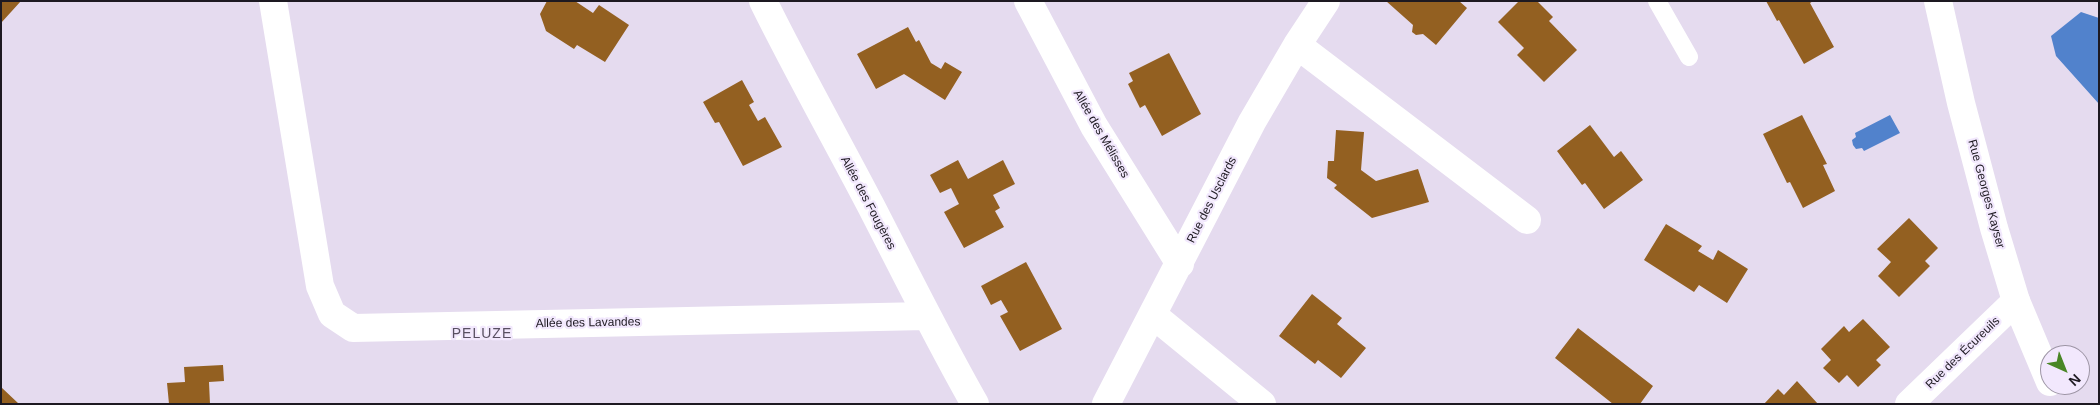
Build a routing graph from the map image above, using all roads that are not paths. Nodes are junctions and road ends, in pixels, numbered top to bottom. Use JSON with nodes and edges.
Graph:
{"nodes":[{"id":1,"x":273,"y":1,"type":"edge"},
{"id":2,"x":763,"y":1,"type":"edge"},
{"id":3,"x":1028,"y":1,"type":"edge"},
{"id":4,"x":1326,"y":1,"type":"edge"},
{"id":5,"x":1657,"y":1,"type":"edge"},
{"id":6,"x":1938,"y":1,"type":"edge"},
{"id":7,"x":1297,"y":45,"type":"junction"},
{"id":8,"x":1689,"y":57,"type":"dead end"},
{"id":9,"x":1527,"y":220,"type":"dead end"},
{"id":10,"x":1180,"y":264,"type":"junction"},
{"id":11,"x":2016,"y":302,"type":"junction"},
{"id":12,"x":1153,"y":315,"type":"junction"},
{"id":13,"x":926,"y":316,"type":"junction"},
{"id":14,"x":2040,"y":358,"type":"edge"},
{"id":15,"x":975,"y":404,"type":"edge"},
{"id":16,"x":1106,"y":404,"type":"edge"},
{"id":17,"x":1262,"y":404,"type":"edge"},
{"id":18,"x":1909,"y":404,"type":"edge"}],
"edges":[{"from":1,"to":13,"type":"street","name":"Allée des Lavandes"},
{"from":2,"to":13,"type":"street","name":"Allée des Fougères"},
{"from":3,"to":10,"type":"street","name":"Allée des Mélisses"},
{"from":4,"to":7,"type":"street","name":"Rue des Usclards"},
{"from":5,"to":8,"type":"lane"},
{"from":6,"to":11,"type":"street","name":"Rue Georges Kayser"},
{"from":7,"to":9,"type":"street"},
{"from":7,"to":10,"type":"street","name":"Rue des Usclards"},
{"from":10,"to":12,"type":"street","name":"Rue des Usclards"},
{"from":11,"to":14,"type":"street","name":"Rue Georges Kayser"},
{"from":11,"to":18,"type":"street","name":"Rue des Écureuils"},
{"from":12,"to":16,"type":"street","name":"Rue des Usclards"},
{"from":12,"to":17,"type":"street"},
{"from":13,"to":15,"type":"street","name":"Allée des Fougères"}]}
